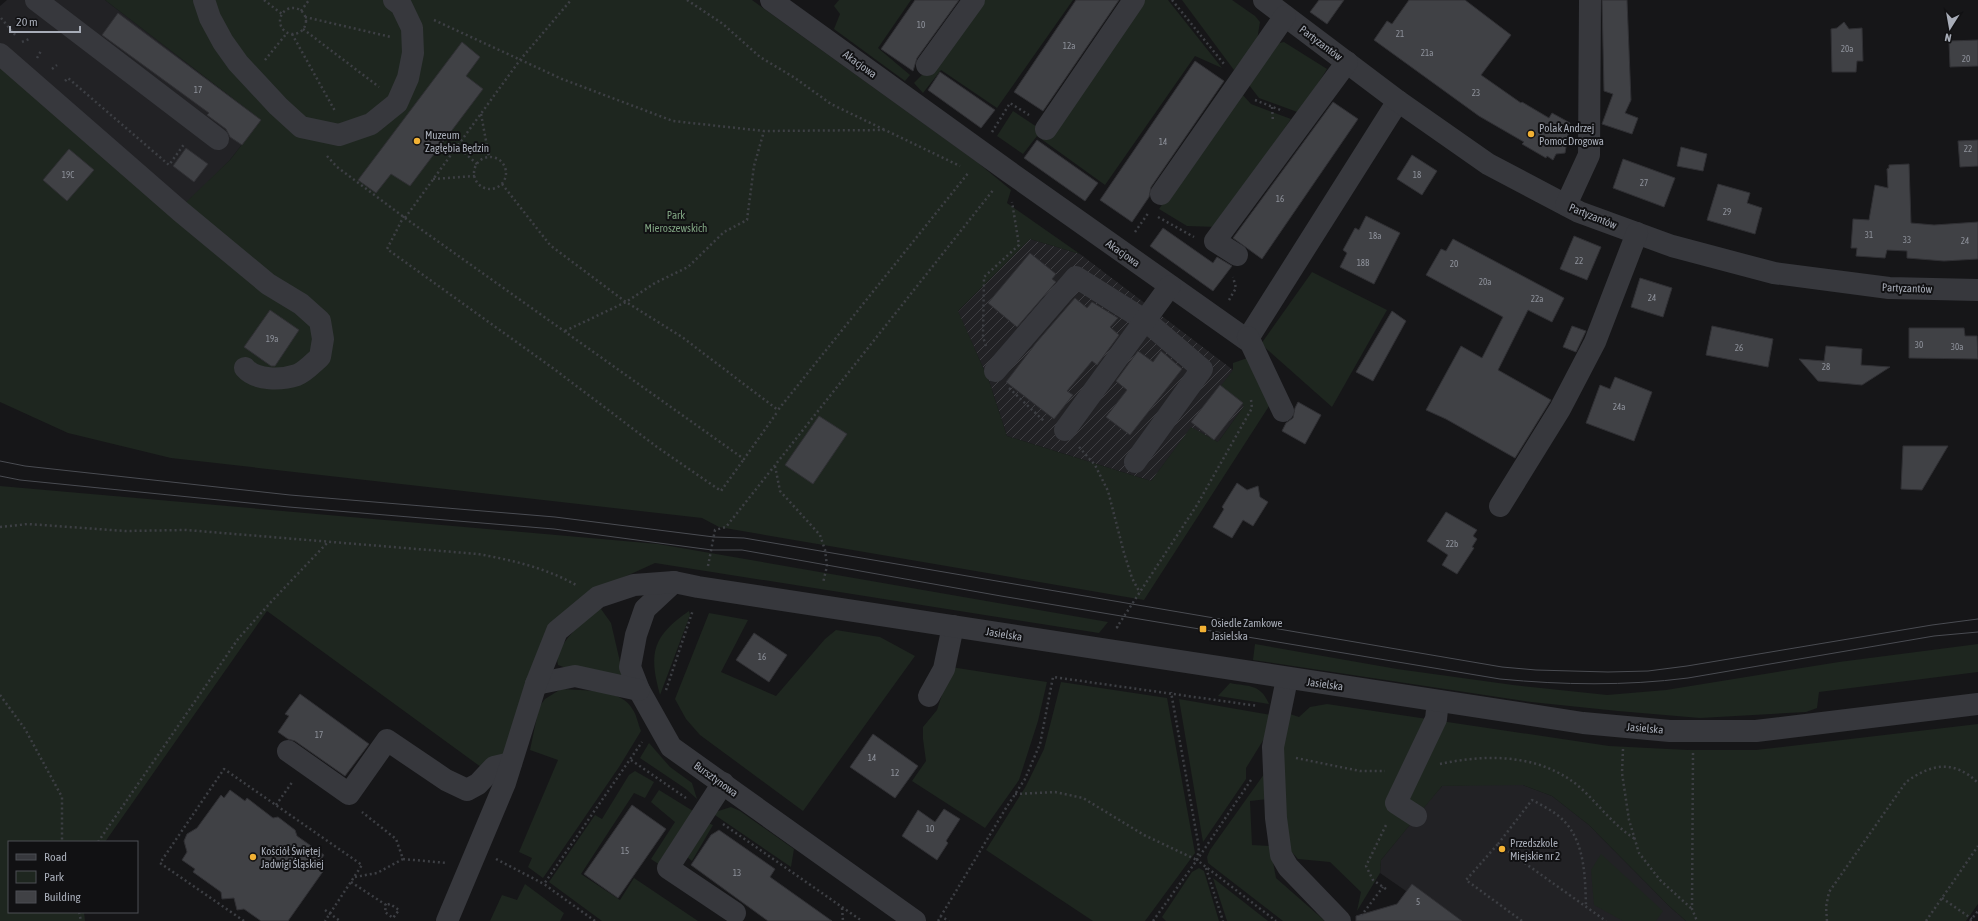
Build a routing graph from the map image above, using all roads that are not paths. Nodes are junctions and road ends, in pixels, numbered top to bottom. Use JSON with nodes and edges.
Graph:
{"nodes":[{"id":1,"x":36,"y":0,"type":"edge"},
{"id":2,"x":204,"y":0,"type":"edge"},
{"id":3,"x":770,"y":0,"type":"edge"},
{"id":4,"x":974,"y":0,"type":"edge"},
{"id":5,"x":1134,"y":0,"type":"edge"},
{"id":6,"x":1264,"y":0,"type":"edge"},
{"id":7,"x":1590,"y":1,"type":"dead end"},
{"id":8,"x":398,"y":2,"type":"edge"},
{"id":9,"x":1285,"y":16,"type":"junction"},
{"id":10,"x":0,"y":54,"type":"edge"},
{"id":11,"x":1347,"y":62,"type":"junction"},
{"id":12,"x":927,"y":65,"type":"dead end"},
{"id":13,"x":1398,"y":101,"type":"junction"},
{"id":14,"x":1046,"y":129,"type":"dead end"},
{"id":15,"x":218,"y":139,"type":"dead end"},
{"id":16,"x":1161,"y":194,"type":"road end"},
{"id":17,"x":1566,"y":205,"type":"junction"},
{"id":18,"x":1637,"y":233,"type":"junction"},
{"id":19,"x":1236,"y":255,"type":"dead end"},
{"id":20,"x":1170,"y":286,"type":"junction"},
{"id":21,"x":1978,"y":290,"type":"edge"},
{"id":22,"x":1146,"y":321,"type":"junction"},
{"id":23,"x":1248,"y":338,"type":"junction"},
{"id":24,"x":245,"y":368,"type":"dead end"},
{"id":25,"x":995,"y":371,"type":"road end"},
{"id":26,"x":1283,"y":411,"type":"dead end"},
{"id":27,"x":1065,"y":430,"type":"road end"},
{"id":28,"x":1135,"y":462,"type":"dead end"},
{"id":29,"x":1500,"y":506,"type":"dead end"},
{"id":30,"x":674,"y":582,"type":"junction"},
{"id":31,"x":953,"y":626,"type":"junction"},
{"id":32,"x":1287,"y":678,"type":"junction"},
{"id":33,"x":536,"y":684,"type":"junction"},
{"id":34,"x":639,"y":690,"type":"junction"},
{"id":35,"x":929,"y":696,"type":"dead end"},
{"id":36,"x":1438,"y":701,"type":"junction"},
{"id":37,"x":1978,"y":704,"type":"edge"},
{"id":38,"x":296,"y":757,"type":"road end"},
{"id":39,"x":511,"y":763,"type":"junction"},
{"id":40,"x":722,"y":783,"type":"junction"},
{"id":41,"x":1416,"y":816,"type":"dead end"},
{"id":42,"x":735,"y":913,"type":"dead end"},
{"id":43,"x":447,"y":921,"type":"edge"},
{"id":44,"x":915,"y":921,"type":"edge"},
{"id":45,"x":1340,"y":921,"type":"edge"}],
"edges":[{"from":1,"to":15,"type":"street"},
{"from":2,"to":8,"type":"street"},
{"from":3,"to":20,"type":"street","name":"Akacjowa"},
{"from":4,"to":12,"type":"street"},
{"from":5,"to":14,"type":"street"},
{"from":6,"to":9,"type":"street","name":"Partyzantów"},
{"from":7,"to":17,"type":"street"},
{"from":9,"to":11,"type":"street","name":"Partyzantów"},
{"from":9,"to":16,"type":"street"},
{"from":10,"to":24,"type":"street"},
{"from":11,"to":13,"type":"street","name":"Partyzantów"},
{"from":11,"to":19,"type":"street"},
{"from":13,"to":17,"type":"street","name":"Partyzantów"},
{"from":13,"to":23,"type":"street"},
{"from":17,"to":18,"type":"street","name":"Partyzantów"},
{"from":18,"to":21,"type":"street","name":"Partyzantów"},
{"from":18,"to":29,"type":"street"},
{"from":20,"to":22,"type":"street"},
{"from":20,"to":23,"type":"street","name":"Akacjowa"},
{"from":22,"to":25,"type":"street"},
{"from":22,"to":27,"type":"street"},
{"from":22,"to":28,"type":"street"},
{"from":23,"to":26,"type":"street"},
{"from":30,"to":31,"type":"street","name":"Jasielska"},
{"from":30,"to":33,"type":"street","name":"Jasielska"},
{"from":30,"to":34,"type":"street","name":"Bursztynowa"},
{"from":31,"to":32,"type":"street","name":"Jasielska"},
{"from":31,"to":35,"type":"street"},
{"from":32,"to":36,"type":"street","name":"Jasielska"},
{"from":32,"to":45,"type":"street"},
{"from":33,"to":34,"type":"street"},
{"from":33,"to":39,"type":"street","name":"Jasielska"},
{"from":34,"to":40,"type":"street","name":"Bursztynowa"},
{"from":36,"to":37,"type":"street","name":"Jasielska"},
{"from":36,"to":41,"type":"street"},
{"from":38,"to":39,"type":"street"},
{"from":39,"to":43,"type":"street","name":"Jasielska"},
{"from":40,"to":42,"type":"street"},
{"from":40,"to":44,"type":"street","name":"Bursztynowa"}]}
